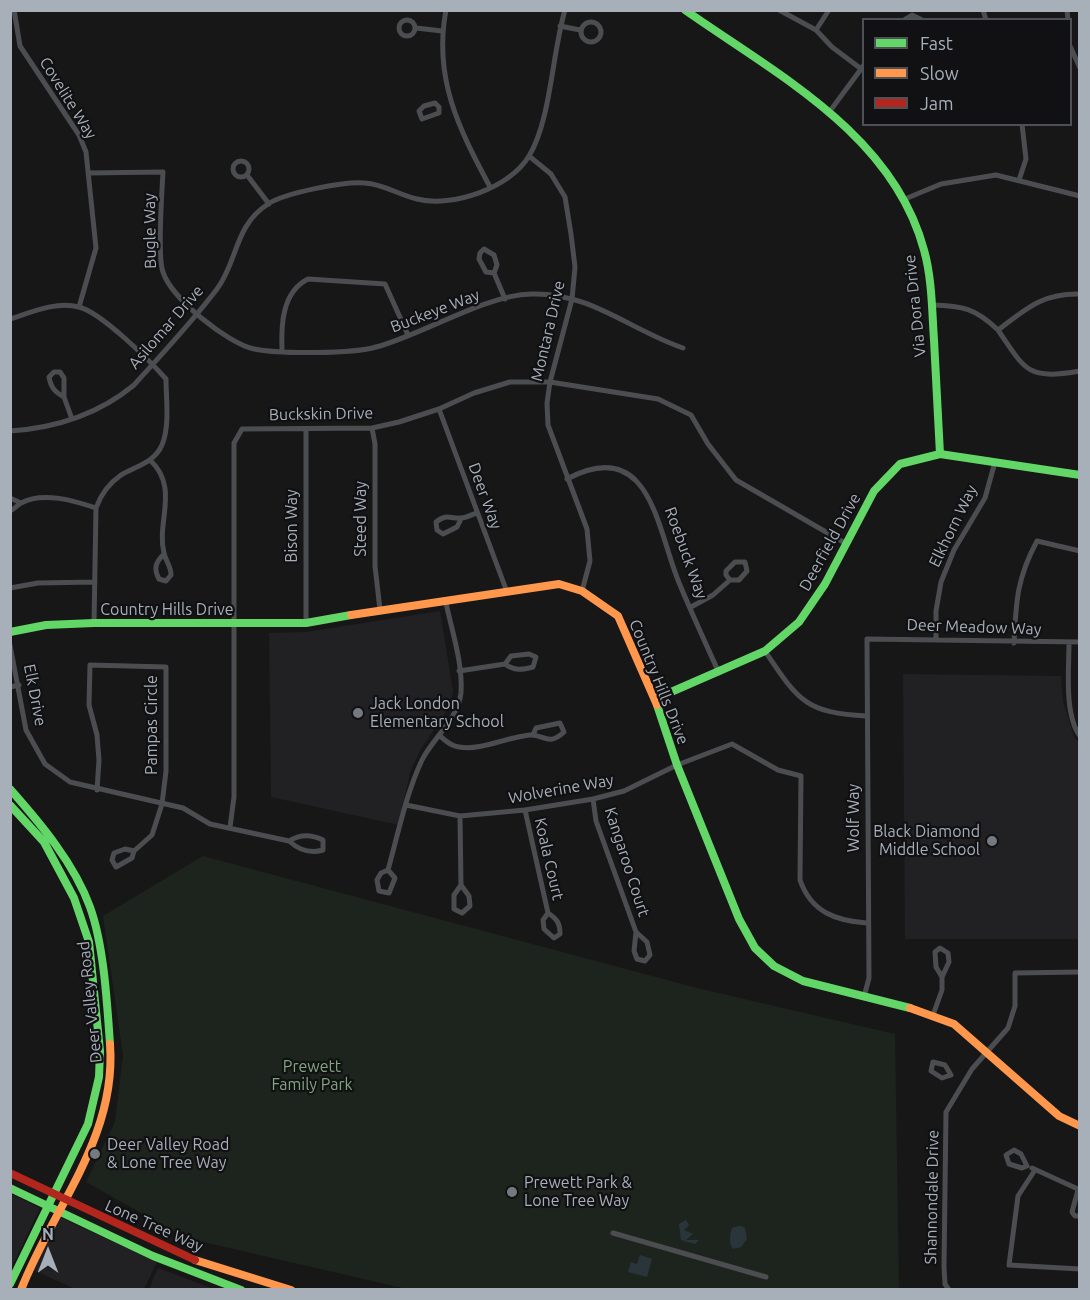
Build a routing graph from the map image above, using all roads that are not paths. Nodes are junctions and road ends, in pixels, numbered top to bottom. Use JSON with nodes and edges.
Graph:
{"nodes":[{"id":1,"x":14,"y":10,"type":"edge"},
{"id":2,"x":446,"y":10,"type":"edge"},
{"id":3,"x":565,"y":10,"type":"edge"},
{"id":4,"x":685,"y":10,"type":"edge"},
{"id":5,"x":779,"y":10,"type":"edge"},
{"id":6,"x":829,"y":10,"type":"edge"},
{"id":7,"x":560,"y":26,"type":"junction"},
{"id":8,"x":416,"y":28,"type":"dead end"},
{"id":9,"x":580,"y":30,"type":"dead end"},
{"id":10,"x":816,"y":30,"type":"junction"},
{"id":11,"x":442,"y":31,"type":"junction"},
{"id":12,"x":1072,"y":48,"type":"edge"},
{"id":13,"x":862,"y":67,"type":"edge"},
{"id":14,"x":1080,"y":68,"type":"edge"},
{"id":15,"x":450,"y":102,"type":"junction"},
{"id":16,"x":439,"y":107,"type":"dead end"},
{"id":17,"x":830,"y":111,"type":"junction"},
{"id":18,"x":1022,"y":126,"type":"edge"},
{"id":19,"x":529,"y":156,"type":"junction"},
{"id":20,"x":88,"y":173,"type":"junction"},
{"id":21,"x":247,"y":175,"type":"dead end"},
{"id":22,"x":1018,"y":180,"type":"junction"},
{"id":23,"x":490,"y":187,"type":"junction"},
{"id":24,"x":1080,"y":196,"type":"edge"},
{"id":25,"x":904,"y":199,"type":"junction"},
{"id":26,"x":269,"y":204,"type":"junction"},
{"id":27,"x":494,"y":273,"type":"junction"},
{"id":28,"x":1080,"y":294,"type":"edge"},
{"id":29,"x":505,"y":299,"type":"junction"},
{"id":30,"x":572,"y":299,"type":"junction"},
{"id":31,"x":932,"y":304,"type":"junction"},
{"id":32,"x":79,"y":307,"type":"junction"},
{"id":33,"x":196,"y":312,"type":"junction"},
{"id":34,"x":10,"y":319,"type":"edge"},
{"id":35,"x":998,"y":330,"type":"junction"},
{"id":36,"x":408,"y":335,"type":"junction"},
{"id":37,"x":683,"y":348,"type":"dead end"},
{"id":38,"x":282,"y":350,"type":"junction"},
{"id":39,"x":152,"y":364,"type":"junction"},
{"id":40,"x":1080,"y":371,"type":"edge"},
{"id":41,"x":550,"y":382,"type":"junction"},
{"id":42,"x":64,"y":397,"type":"junction"},
{"id":43,"x":439,"y":409,"type":"junction"},
{"id":44,"x":72,"y":419,"type":"junction"},
{"id":45,"x":372,"y":428,"type":"junction"},
{"id":46,"x":306,"y":429,"type":"junction"},
{"id":47,"x":10,"y":430,"type":"edge"},
{"id":48,"x":940,"y":454,"type":"junction"},
{"id":49,"x":150,"y":460,"type":"junction"},
{"id":50,"x":995,"y":462,"type":"junction"},
{"id":51,"x":1080,"y":475,"type":"edge"},
{"id":52,"x":567,"y":480,"type":"junction"},
{"id":53,"x":10,"y":498,"type":"edge"},
{"id":54,"x":21,"y":503,"type":"junction"},
{"id":55,"x":96,"y":508,"type":"junction"},
{"id":56,"x":10,"y":512,"type":"edge"},
{"id":57,"x":477,"y":513,"type":"junction"},
{"id":58,"x":461,"y":519,"type":"junction"},
{"id":59,"x":845,"y":543,"type":"junction"},
{"id":60,"x":1080,"y":551,"type":"edge"},
{"id":61,"x":164,"y":554,"type":"junction"},
{"id":62,"x":730,"y":580,"type":"dead end"},
{"id":63,"x":95,"y":582,"type":"junction"},
{"id":64,"x":10,"y":588,"type":"edge"},
{"id":65,"x":582,"y":591,"type":"junction"},
{"id":66,"x":507,"y":592,"type":"junction"},
{"id":67,"x":446,"y":603,"type":"junction"},
{"id":68,"x":691,"y":607,"type":"junction"},
{"id":69,"x":380,"y":610,"type":"junction"},
{"id":70,"x":94,"y":623,"type":"junction"},
{"id":71,"x":306,"y":623,"type":"junction"},
{"id":72,"x":234,"y":624,"type":"junction"},
{"id":73,"x":10,"y":632,"type":"edge"},
{"id":74,"x":936,"y":638,"type":"junction"},
{"id":75,"x":867,"y":639,"type":"joint"},
{"id":76,"x":1080,"y":642,"type":"edge"},
{"id":77,"x":1014,"y":643,"type":"junction"},
{"id":78,"x":1069,"y":643,"type":"junction"},
{"id":79,"x":10,"y":645,"type":"edge"},
{"id":80,"x":765,"y":651,"type":"junction"},
{"id":81,"x":505,"y":664,"type":"junction"},
{"id":82,"x":459,"y":671,"type":"junction"},
{"id":83,"x":719,"y":673,"type":"junction"},
{"id":84,"x":20,"y":685,"type":"junction"},
{"id":85,"x":10,"y":687,"type":"edge"},
{"id":86,"x":655,"y":699,"type":"junction"},
{"id":87,"x":867,"y":716,"type":"junction"},
{"id":88,"x":439,"y":735,"type":"junction"},
{"id":89,"x":533,"y":735,"type":"junction"},
{"id":90,"x":1080,"y":736,"type":"edge"},
{"id":91,"x":677,"y":765,"type":"junction"},
{"id":92,"x":10,"y":789,"type":"edge"},
{"id":93,"x":97,"y":790,"type":"junction"},
{"id":94,"x":593,"y":799,"type":"junction"},
{"id":95,"x":162,"y":804,"type":"junction"},
{"id":96,"x":10,"y":805,"type":"edge"},
{"id":97,"x":406,"y":805,"type":"junction"},
{"id":98,"x":525,"y":810,"type":"junction"},
{"id":99,"x":460,"y":816,"type":"junction"},
{"id":100,"x":230,"y":827,"type":"junction"},
{"id":101,"x":289,"y":841,"type":"junction"},
{"id":102,"x":134,"y":851,"type":"dead end"},
{"id":103,"x":388,"y":870,"type":"dead end"},
{"id":104,"x":461,"y":885,"type":"junction"},
{"id":105,"x":548,"y":913,"type":"dead end"},
{"id":106,"x":867,"y":922,"type":"junction"},
{"id":107,"x":636,"y":932,"type":"junction"},
{"id":108,"x":1080,"y":972,"type":"edge"},
{"id":109,"x":942,"y":977,"type":"junction"},
{"id":110,"x":864,"y":997,"type":"junction"},
{"id":111,"x":933,"y":1015,"type":"junction"},
{"id":112,"x":988,"y":1052,"type":"junction"},
{"id":113,"x":951,"y":1075,"type":"dead end"},
{"id":114,"x":963,"y":1081,"type":"junction"},
{"id":115,"x":1080,"y":1126,"type":"edge"},
{"id":116,"x":1028,"y":1166,"type":"dead end"},
{"id":117,"x":1035,"y":1170,"type":"junction"},
{"id":118,"x":10,"y":1173,"type":"edge"},
{"id":119,"x":10,"y":1188,"type":"edge"},
{"id":120,"x":1079,"y":1190,"type":"edge"},
{"id":121,"x":53,"y":1193,"type":"junction"},
{"id":122,"x":64,"y":1199,"type":"junction"},
{"id":123,"x":47,"y":1205,"type":"junction"},
{"id":124,"x":58,"y":1211,"type":"junction"},
{"id":125,"x":1080,"y":1216,"type":"edge"},
{"id":126,"x":613,"y":1233,"type":"dead end"},
{"id":127,"x":1080,"y":1269,"type":"edge"},
{"id":128,"x":766,"y":1277,"type":"dead end"},
{"id":129,"x":11,"y":1283,"type":"edge"},
{"id":130,"x":13,"y":1290,"type":"edge"},
{"id":131,"x":21,"y":1290,"type":"edge"},
{"id":132,"x":241,"y":1290,"type":"edge"},
{"id":133,"x":291,"y":1290,"type":"edge"},
{"id":134,"x":949,"y":1290,"type":"edge"}],
"edges":[{"from":1,"to":20,"type":"street","name":"Covelite Way"},
{"from":2,"to":11,"type":"street"},
{"from":3,"to":7,"type":"street","name":"Asilomar Drive"},
{"from":4,"to":17,"type":"street","name":"Via Dora Drive"},
{"from":5,"to":10,"type":"street"},
{"from":6,"to":10,"type":"street"},
{"from":7,"to":9,"type":"street"},
{"from":7,"to":19,"type":"street","name":"Asilomar Drive"},
{"from":8,"to":11,"type":"street"},
{"from":10,"to":13,"type":"street"},
{"from":11,"to":15,"type":"street"},
{"from":12,"to":14,"type":"street"},
{"from":13,"to":17,"type":"street"},
{"from":15,"to":16,"type":"street"},
{"from":15,"to":23,"type":"street"},
{"from":17,"to":25,"type":"street","name":"Via Dora Drive"},
{"from":18,"to":22,"type":"street"},
{"from":19,"to":23,"type":"street","name":"Asilomar Drive"},
{"from":19,"to":30,"type":"street","name":"Montara Drive"},
{"from":20,"to":32,"type":"street","name":"Covelite Way"},
{"from":20,"to":33,"type":"street","name":"Bugle Way"},
{"from":21,"to":26,"type":"street"},
{"from":22,"to":24,"type":"street"},
{"from":22,"to":25,"type":"street"},
{"from":23,"to":26,"type":"street","name":"Asilomar Drive"},
{"from":25,"to":31,"type":"street","name":"Via Dora Drive"},
{"from":26,"to":33,"type":"street","name":"Asilomar Drive"},
{"from":27,"to":27,"type":"street"},
{"from":27,"to":29,"type":"street"},
{"from":28,"to":35,"type":"street"},
{"from":29,"to":30,"type":"street","name":"Buckeye Way"},
{"from":29,"to":36,"type":"street","name":"Buckeye Way"},
{"from":30,"to":37,"type":"street","name":"Buckeye Way"},
{"from":30,"to":41,"type":"street","name":"Montara Drive"},
{"from":31,"to":35,"type":"street"},
{"from":31,"to":48,"type":"street","name":"Via Dora Drive"},
{"from":32,"to":34,"type":"street"},
{"from":32,"to":39,"type":"street"},
{"from":33,"to":38,"type":"street","name":"Buckeye Way"},
{"from":33,"to":39,"type":"street","name":"Asilomar Drive"},
{"from":35,"to":40,"type":"street"},
{"from":36,"to":38,"type":"street","name":"Buckeye Way"},
{"from":36,"to":38,"type":"street"},
{"from":39,"to":44,"type":"street","name":"Asilomar Drive"},
{"from":39,"to":49,"type":"street"},
{"from":41,"to":43,"type":"street","name":"Buckskin Drive"},
{"from":41,"to":52,"type":"street","name":"Montara Drive"},
{"from":41,"to":59,"type":"street","name":"Buckskin Drive"},
{"from":42,"to":42,"type":"street"},
{"from":42,"to":44,"type":"street"},
{"from":43,"to":45,"type":"street","name":"Buckskin Drive"},
{"from":43,"to":57,"type":"street","name":"Deer Way"},
{"from":44,"to":47,"type":"street","name":"Asilomar Drive"},
{"from":45,"to":46,"type":"street","name":"Buckskin Drive"},
{"from":45,"to":69,"type":"street","name":"Steed Way"},
{"from":46,"to":71,"type":"street","name":"Bison Way"},
{"from":46,"to":72,"type":"street","name":"Buckskin Drive"},
{"from":48,"to":50,"type":"street","name":"Deerfield Drive"},
{"from":48,"to":59,"type":"street","name":"Deerfield Drive"},
{"from":49,"to":55,"type":"street"},
{"from":49,"to":61,"type":"street"},
{"from":50,"to":51,"type":"street","name":"Deerfield Drive"},
{"from":50,"to":74,"type":"street","name":"Elkhorn Way"},
{"from":52,"to":65,"type":"street","name":"Montara Drive"},
{"from":52,"to":68,"type":"street","name":"Roebuck Way"},
{"from":53,"to":54,"type":"street"},
{"from":54,"to":55,"type":"street"},
{"from":54,"to":56,"type":"street"},
{"from":55,"to":63,"type":"street"},
{"from":57,"to":58,"type":"street"},
{"from":57,"to":66,"type":"street","name":"Deer Way"},
{"from":58,"to":58,"type":"street"},
{"from":59,"to":80,"type":"street","name":"Deerfield Drive"},
{"from":60,"to":77,"type":"street"},
{"from":61,"to":61,"type":"street"},
{"from":62,"to":68,"type":"street"},
{"from":63,"to":64,"type":"street"},
{"from":63,"to":70,"type":"street"},
{"from":65,"to":66,"type":"street","name":"Country Hills Drive"},
{"from":65,"to":86,"type":"street","name":"Country Hills Drive"},
{"from":66,"to":67,"type":"street","name":"Country Hills Drive"},
{"from":67,"to":69,"type":"street","name":"Country Hills Drive"},
{"from":67,"to":82,"type":"street"},
{"from":68,"to":83,"type":"street","name":"Roebuck Way"},
{"from":69,"to":71,"type":"street","name":"Country Hills Drive"},
{"from":70,"to":72,"type":"street","name":"Country Hills Drive"},
{"from":70,"to":73,"type":"street","name":"Country Hills Drive"},
{"from":71,"to":72,"type":"street","name":"Country Hills Drive"},
{"from":72,"to":100,"type":"street","name":"Buckskin Drive"},
{"from":74,"to":75,"type":"street","name":"Deer Meadow Way"},
{"from":74,"to":77,"type":"street","name":"Deer Meadow Way"},
{"from":75,"to":87,"type":"street","name":"Wolf Way"},
{"from":76,"to":78,"type":"street","name":"Deer Meadow Way"},
{"from":77,"to":78,"type":"street","name":"Deer Meadow Way"},
{"from":78,"to":90,"type":"street"},
{"from":79,"to":84,"type":"street","name":"Elk Drive"},
{"from":80,"to":83,"type":"street","name":"Deerfield Drive"},
{"from":80,"to":87,"type":"street"},
{"from":81,"to":81,"type":"street"},
{"from":81,"to":82,"type":"street"},
{"from":82,"to":88,"type":"street"},
{"from":83,"to":86,"type":"street","name":"Deerfield Drive"},
{"from":84,"to":85,"type":"street"},
{"from":84,"to":93,"type":"street","name":"Elk Drive"},
{"from":86,"to":91,"type":"street","name":"Country Hills Drive"},
{"from":87,"to":106,"type":"street","name":"Wolf Way"},
{"from":88,"to":89,"type":"street"},
{"from":88,"to":97,"type":"street"},
{"from":89,"to":89,"type":"street"},
{"from":91,"to":94,"type":"street","name":"Wolverine Way"},
{"from":91,"to":106,"type":"street","name":"Wolverine Way"},
{"from":91,"to":110,"type":"street","name":"Country Hills Drive"},
{"from":92,"to":122,"type":"street","name":"Deer Valley Road"},
{"from":93,"to":95,"type":"street","name":"Elk Drive"},
{"from":93,"to":95,"type":"street","name":"Pampas Circle"},
{"from":94,"to":98,"type":"street","name":"Wolverine Way"},
{"from":94,"to":107,"type":"street","name":"Kangaroo Court"},
{"from":95,"to":100,"type":"street","name":"Elk Drive"},
{"from":95,"to":102,"type":"street"},
{"from":96,"to":121,"type":"street","name":"Deer Valley Road"},
{"from":97,"to":99,"type":"street","name":"Wolverine Way"},
{"from":97,"to":103,"type":"street"},
{"from":98,"to":99,"type":"street","name":"Wolverine Way"},
{"from":98,"to":105,"type":"street","name":"Koala Court"},
{"from":99,"to":104,"type":"street"},
{"from":100,"to":101,"type":"street","name":"Elk Drive"},
{"from":101,"to":101,"type":"street"},
{"from":104,"to":104,"type":"street"},
{"from":106,"to":110,"type":"street","name":"Wolf Way"},
{"from":107,"to":107,"type":"street","name":"Kangaroo Court"},
{"from":108,"to":112,"type":"street","name":"Shannondale Drive"},
{"from":109,"to":109,"type":"street"},
{"from":109,"to":111,"type":"street"},
{"from":110,"to":111,"type":"street","name":"Country Hills Drive"},
{"from":111,"to":112,"type":"street","name":"Country Hills Drive"},
{"from":112,"to":114,"type":"street","name":"Shannondale Drive"},
{"from":112,"to":115,"type":"street","name":"Country Hills Drive"},
{"from":113,"to":114,"type":"street"},
{"from":114,"to":134,"type":"street","name":"Shannondale Drive"},
{"from":116,"to":117,"type":"street"},
{"from":117,"to":120,"type":"street"},
{"from":117,"to":127,"type":"street"},
{"from":118,"to":121,"type":"street","name":"Lone Tree Way"},
{"from":119,"to":123,"type":"street","name":"Lone Tree Way"},
{"from":120,"to":125,"type":"street"},
{"from":121,"to":122,"type":"street","name":"Lone Tree Way"},
{"from":121,"to":123,"type":"street","name":"Deer Valley Road"},
{"from":122,"to":124,"type":"street","name":"Deer Valley Road"},
{"from":122,"to":133,"type":"street","name":"Lone Tree Way"},
{"from":123,"to":124,"type":"street","name":"Lone Tree Way"},
{"from":123,"to":129,"type":"street","name":"Deer Valley Road"},
{"from":124,"to":131,"type":"street","name":"Deer Valley Road"},
{"from":124,"to":132,"type":"street","name":"Lone Tree Way"},
{"from":126,"to":128,"type":"street"},
{"from":129,"to":130,"type":"street"}]}
